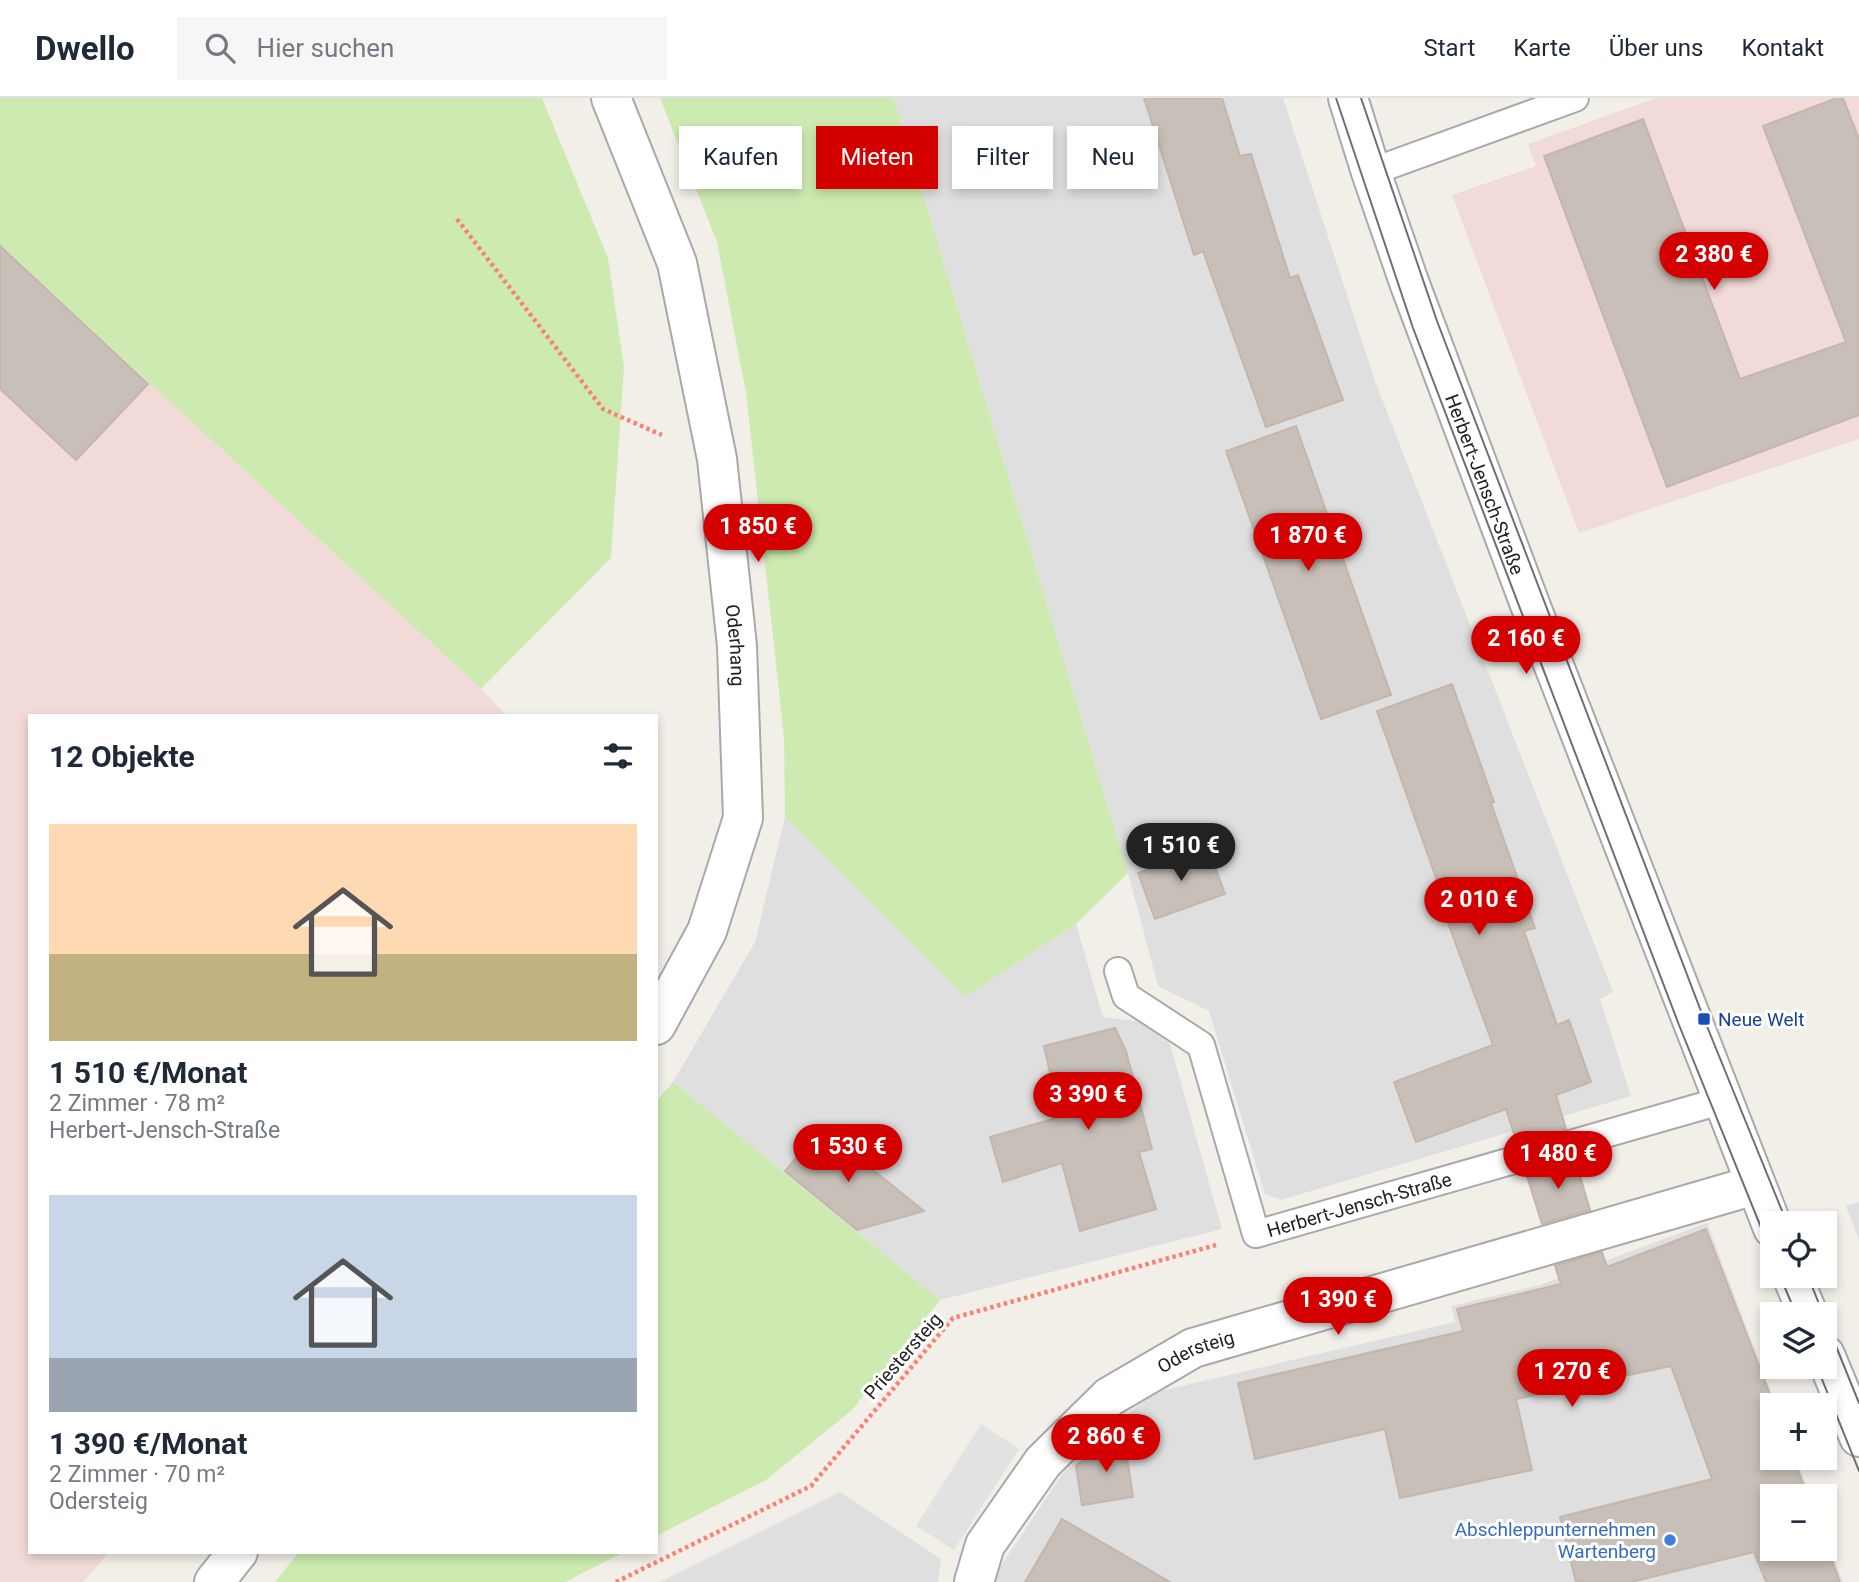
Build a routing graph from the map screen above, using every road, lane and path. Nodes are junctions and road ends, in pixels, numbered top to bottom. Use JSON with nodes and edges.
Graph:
{"nodes":[{"id":1,"x":611,"y":98,"type":"edge"},
{"id":2,"x":1348,"y":98,"type":"edge"},
{"id":3,"x":1574,"y":98,"type":"edge"},
{"id":4,"x":1371,"y":172,"type":"junction"},
{"id":5,"x":457,"y":219,"type":"dead end"},
{"id":6,"x":717,"y":459,"type":"junction"},
{"id":7,"x":1118,"y":971,"type":"dead end"},
{"id":8,"x":658,"y":1021,"type":"edge"},
{"id":9,"x":1724,"y":1100,"type":"junction"},
{"id":10,"x":1755,"y":1185,"type":"junction"},
{"id":11,"x":1766,"y":1211,"type":"edge"},
{"id":12,"x":1256,"y":1234,"type":"junction"},
{"id":13,"x":1835,"y":1379,"type":"edge"},
{"id":14,"x":1859,"y":1437,"type":"edge"},
{"id":15,"x":237,"y":1554,"type":"edge"},
{"id":16,"x":214,"y":1582,"type":"edge"},
{"id":17,"x":616,"y":1582,"type":"edge"},
{"id":18,"x":974,"y":1582,"type":"edge"}],
"edges":[{"from":1,"to":6,"type":"street","name":"Oderhang"},
{"from":2,"to":4,"type":"street","name":"Herbert-Jensch-Straße"},
{"from":3,"to":4,"type":"lane"},
{"from":4,"to":9,"type":"street","name":"Herbert-Jensch-Straße"},
{"from":5,"to":6,"type":"path"},
{"from":6,"to":8,"type":"street","name":"Oderhang"},
{"from":7,"to":12,"type":"lane","name":"Herbert-Jensch-Straße"},
{"from":9,"to":10,"type":"street","name":"Herbert-Jensch-Straße"},
{"from":9,"to":12,"type":"lane","name":"Herbert-Jensch-Straße"},
{"from":10,"to":11,"type":"street","name":"Herbert-Jensch-Straße"},
{"from":10,"to":18,"type":"street","name":"Odersteig"},
{"from":12,"to":17,"type":"path","name":"Priestersteig"},
{"from":13,"to":14,"type":"street"},
{"from":15,"to":16,"type":"street"}]}
